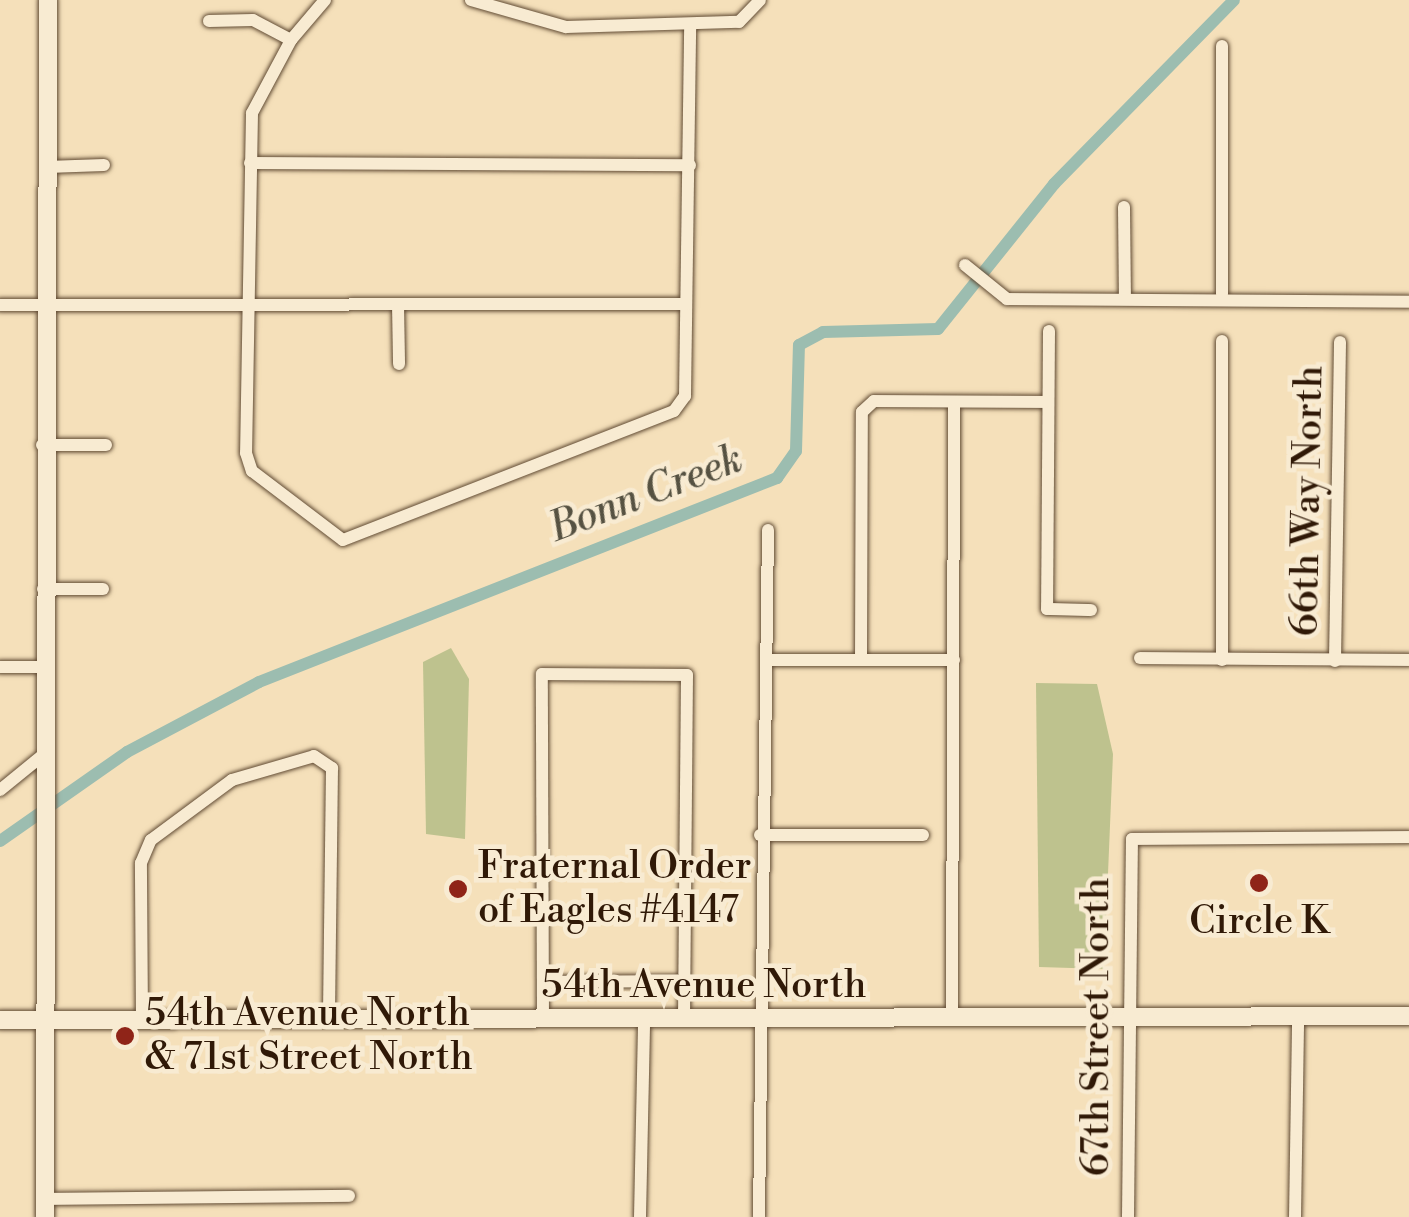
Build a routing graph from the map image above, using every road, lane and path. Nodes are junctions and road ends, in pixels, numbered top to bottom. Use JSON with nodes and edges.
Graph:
{"nodes":[{"id":1,"x":48,"y":0,"type":"edge"},
{"id":2,"x":326,"y":0,"type":"edge"},
{"id":3,"x":471,"y":0,"type":"edge"},
{"id":4,"x":760,"y":0,"type":"edge"},
{"id":5,"x":210,"y":20,"type":"dead end"},
{"id":6,"x":690,"y":26,"type":"junction"},
{"id":7,"x":290,"y":40,"type":"junction"},
{"id":8,"x":1222,"y":46,"type":"dead end"},
{"id":9,"x":250,"y":163,"type":"junction"},
{"id":10,"x":104,"y":165,"type":"dead end"},
{"id":11,"x":690,"y":165,"type":"junction"},
{"id":12,"x":47,"y":167,"type":"junction"},
{"id":13,"x":1124,"y":207,"type":"dead end"},
{"id":14,"x":969,"y":268,"type":"dead end"},
{"id":15,"x":1222,"y":294,"type":"junction"},
{"id":16,"x":1125,"y":298,"type":"junction"},
{"id":17,"x":1409,"y":302,"type":"edge"},
{"id":18,"x":0,"y":304,"type":"edge"},
{"id":19,"x":245,"y":304,"type":"junction"},
{"id":20,"x":398,"y":304,"type":"junction"},
{"id":21,"x":686,"y":304,"type":"junction"},
{"id":22,"x":45,"y":305,"type":"junction"},
{"id":23,"x":1049,"y":331,"type":"dead end"},
{"id":24,"x":1222,"y":342,"type":"dead end"},
{"id":25,"x":1340,"y":342,"type":"dead end"},
{"id":26,"x":398,"y":364,"type":"dead end"},
{"id":27,"x":954,"y":402,"type":"junction"},
{"id":28,"x":1048,"y":402,"type":"junction"},
{"id":29,"x":106,"y":444,"type":"dead end"},
{"id":30,"x":42,"y":445,"type":"junction"},
{"id":31,"x":768,"y":530,"type":"dead end"},
{"id":32,"x":104,"y":588,"type":"dead end"},
{"id":33,"x":43,"y":589,"type":"junction"},
{"id":34,"x":1091,"y":610,"type":"dead end"},
{"id":35,"x":1140,"y":658,"type":"dead end"},
{"id":36,"x":861,"y":659,"type":"junction"},
{"id":37,"x":770,"y":660,"type":"junction"},
{"id":38,"x":954,"y":660,"type":"junction"},
{"id":39,"x":1222,"y":660,"type":"junction"},
{"id":40,"x":1409,"y":660,"type":"edge"},
{"id":41,"x":1335,"y":661,"type":"junction"},
{"id":42,"x":0,"y":667,"type":"edge"},
{"id":43,"x":43,"y":667,"type":"junction"},
{"id":44,"x":43,"y":754,"type":"junction"},
{"id":45,"x":0,"y":790,"type":"edge"},
{"id":46,"x":923,"y":834,"type":"dead end"},
{"id":47,"x":760,"y":835,"type":"junction"},
{"id":48,"x":1409,"y":837,"type":"edge"},
{"id":49,"x":684,"y":981,"type":"junction"},
{"id":50,"x":543,"y":982,"type":"junction"},
{"id":51,"x":1126,"y":1014,"type":"junction"},
{"id":52,"x":1298,"y":1015,"type":"junction"},
{"id":53,"x":1409,"y":1016,"type":"edge"},
{"id":54,"x":329,"y":1018,"type":"junction"},
{"id":55,"x":761,"y":1018,"type":"junction"},
{"id":56,"x":952,"y":1018,"type":"junction"},
{"id":57,"x":542,"y":1019,"type":"junction"},
{"id":58,"x":0,"y":1020,"type":"edge"},
{"id":59,"x":44,"y":1020,"type":"junction"},
{"id":60,"x":142,"y":1020,"type":"junction"},
{"id":61,"x":644,"y":1020,"type":"junction"},
{"id":62,"x":684,"y":1020,"type":"junction"},
{"id":63,"x":349,"y":1196,"type":"dead end"},
{"id":64,"x":45,"y":1208,"type":"edge"},
{"id":65,"x":640,"y":1217,"type":"edge"},
{"id":66,"x":759,"y":1217,"type":"edge"},
{"id":67,"x":1128,"y":1217,"type":"edge"},
{"id":68,"x":1295,"y":1217,"type":"edge"}],
"edges":[{"from":1,"to":12,"type":"main road"},
{"from":2,"to":7,"type":"street"},
{"from":3,"to":6,"type":"street"},
{"from":4,"to":6,"type":"street"},
{"from":5,"to":7,"type":"street"},
{"from":6,"to":11,"type":"street"},
{"from":7,"to":9,"type":"street"},
{"from":8,"to":15,"type":"street"},
{"from":9,"to":11,"type":"street"},
{"from":9,"to":19,"type":"street"},
{"from":10,"to":12,"type":"street"},
{"from":11,"to":21,"type":"street"},
{"from":12,"to":22,"type":"main road"},
{"from":13,"to":16,"type":"street"},
{"from":14,"to":16,"type":"street"},
{"from":15,"to":16,"type":"street"},
{"from":15,"to":17,"type":"street"},
{"from":18,"to":22,"type":"street"},
{"from":19,"to":20,"type":"street"},
{"from":19,"to":21,"type":"street"},
{"from":19,"to":22,"type":"street"},
{"from":20,"to":21,"type":"street"},
{"from":20,"to":26,"type":"street"},
{"from":22,"to":30,"type":"main road"},
{"from":23,"to":28,"type":"street"},
{"from":24,"to":39,"type":"street"},
{"from":25,"to":41,"type":"street","name":"66th Way North"},
{"from":27,"to":28,"type":"street"},
{"from":27,"to":36,"type":"street"},
{"from":27,"to":38,"type":"street"},
{"from":28,"to":34,"type":"street"},
{"from":29,"to":30,"type":"street"},
{"from":30,"to":33,"type":"main road"},
{"from":31,"to":37,"type":"street"},
{"from":32,"to":33,"type":"street"},
{"from":33,"to":43,"type":"main road"},
{"from":35,"to":39,"type":"street"},
{"from":36,"to":37,"type":"street"},
{"from":36,"to":38,"type":"street"},
{"from":37,"to":47,"type":"street"},
{"from":38,"to":56,"type":"street"},
{"from":39,"to":41,"type":"street"},
{"from":40,"to":41,"type":"street"},
{"from":42,"to":43,"type":"street"},
{"from":43,"to":44,"type":"main road"},
{"from":44,"to":45,"type":"street"},
{"from":44,"to":59,"type":"main road"},
{"from":46,"to":47,"type":"street"},
{"from":47,"to":55,"type":"street"},
{"from":48,"to":51,"type":"street","name":"67th Street North"},
{"from":49,"to":50,"type":"street"},
{"from":49,"to":50,"type":"street"},
{"from":49,"to":62,"type":"street"},
{"from":50,"to":57,"type":"street"},
{"from":51,"to":52,"type":"main road","name":"54th Avenue North"},
{"from":51,"to":56,"type":"main road","name":"54th Avenue North"},
{"from":51,"to":67,"type":"street","name":"67th Street North"},
{"from":52,"to":53,"type":"main road","name":"54th Avenue North"},
{"from":52,"to":68,"type":"street"},
{"from":54,"to":57,"type":"main road","name":"54th Avenue North"},
{"from":54,"to":60,"type":"main road","name":"54th Avenue North"},
{"from":54,"to":60,"type":"street"},
{"from":55,"to":56,"type":"main road","name":"54th Avenue North"},
{"from":55,"to":62,"type":"main road","name":"54th Avenue North"},
{"from":55,"to":66,"type":"street"},
{"from":57,"to":61,"type":"main road","name":"54th Avenue North"},
{"from":58,"to":59,"type":"main road","name":"54th Avenue North"},
{"from":59,"to":60,"type":"main road","name":"54th Avenue North"},
{"from":59,"to":64,"type":"main road"},
{"from":61,"to":62,"type":"main road","name":"54th Avenue North"},
{"from":61,"to":65,"type":"street"},
{"from":63,"to":64,"type":"street"}]}
